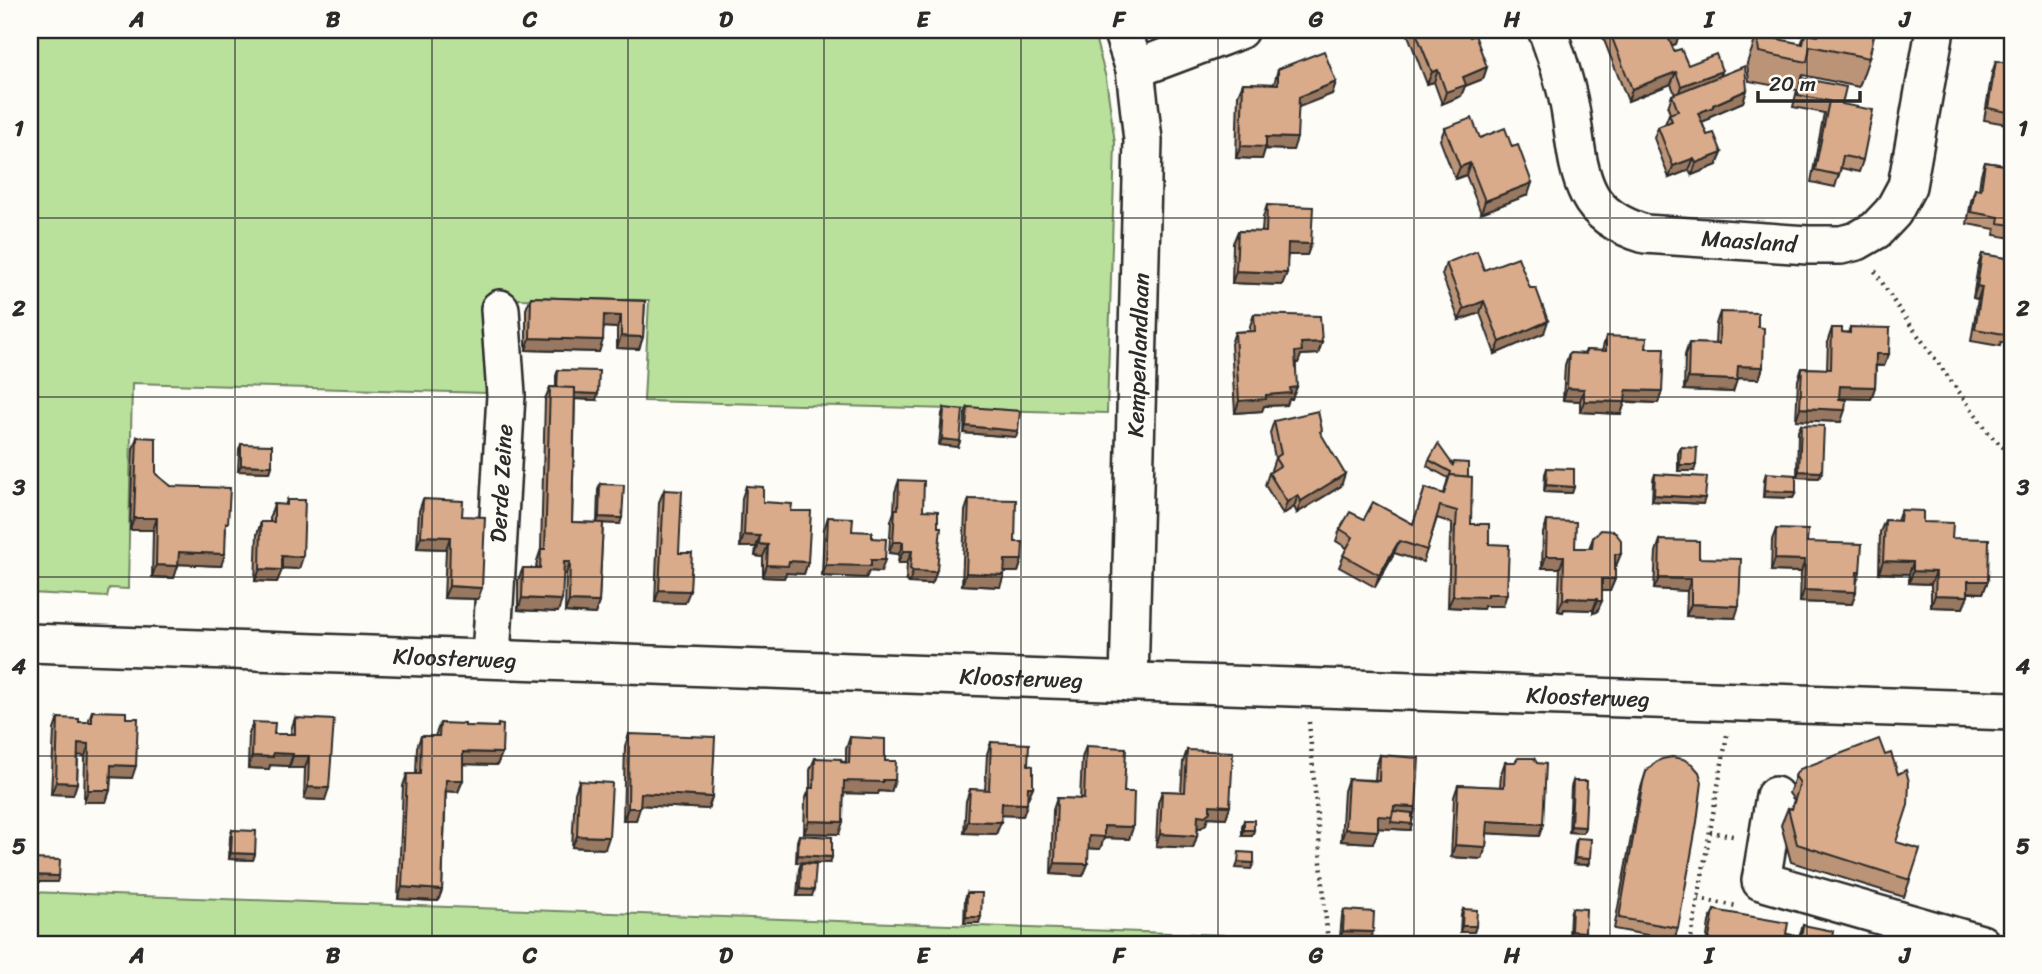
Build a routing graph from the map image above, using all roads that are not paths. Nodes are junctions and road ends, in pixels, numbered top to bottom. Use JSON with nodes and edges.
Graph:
{"nodes":[{"id":1,"x":1122,"y":30,"type":"edge"},
{"id":2,"x":1240,"y":30,"type":"edge"},
{"id":3,"x":1547,"y":30,"type":"edge"},
{"id":4,"x":1935,"y":30,"type":"edge"},
{"id":5,"x":1135,"y":69,"type":"junction"},
{"id":6,"x":500,"y":309,"type":"dead end"},
{"id":7,"x":30,"y":643,"type":"edge"},
{"id":8,"x":491,"y":658,"type":"junction"},
{"id":9,"x":1129,"y":682,"type":"junction"},
{"id":10,"x":2012,"y":711,"type":"edge"},
{"id":11,"x":1775,"y":796,"type":"dead end"},
{"id":12,"x":1980,"y":944,"type":"edge"}],
"edges":[{"from":1,"to":5,"type":"street","name":"Kempenlandlaan"},
{"from":2,"to":5,"type":"street"},
{"from":3,"to":4,"type":"street","name":"Maasland"},
{"from":5,"to":9,"type":"street","name":"Kempenlandlaan"},
{"from":6,"to":8,"type":"street","name":"Derde Zeine"},
{"from":7,"to":8,"type":"street","name":"Kloosterweg"},
{"from":8,"to":9,"type":"street","name":"Kloosterweg"},
{"from":9,"to":10,"type":"street","name":"Kloosterweg"},
{"from":11,"to":12,"type":"street"}]}
